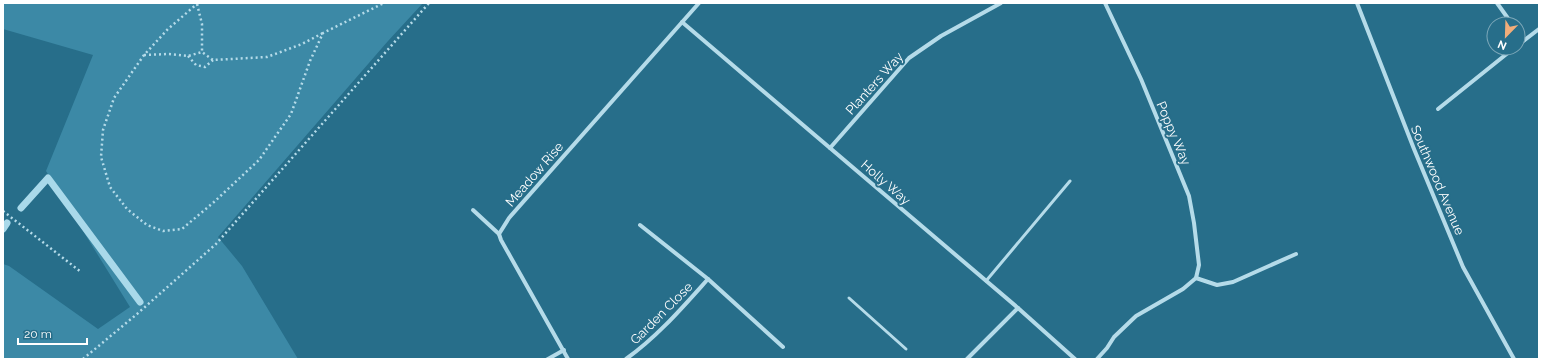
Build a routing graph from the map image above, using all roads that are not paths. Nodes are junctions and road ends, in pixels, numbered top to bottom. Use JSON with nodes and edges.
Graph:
{"nodes":[{"id":1,"x":699,"y":3,"type":"edge"},
{"id":2,"x":1001,"y":3,"type":"edge"},
{"id":3,"x":1105,"y":3,"type":"edge"},
{"id":4,"x":1357,"y":3,"type":"edge"},
{"id":5,"x":1497,"y":3,"type":"edge"},
{"id":6,"x":1506,"y":16,"type":"edge"},
{"id":7,"x":682,"y":22,"type":"junction"},
{"id":8,"x":1539,"y":29,"type":"edge"},
{"id":9,"x":1526,"y":39,"type":"edge"},
{"id":10,"x":1504,"y":56,"type":"edge"},
{"id":11,"x":1438,"y":109,"type":"dead end"},
{"id":12,"x":830,"y":148,"type":"junction"},
{"id":13,"x":1070,"y":181,"type":"dead end"},
{"id":14,"x":473,"y":210,"type":"dead end"},
{"id":15,"x":640,"y":226,"type":"dead end"},
{"id":16,"x":499,"y":234,"type":"junction"},
{"id":17,"x":1296,"y":254,"type":"dead end"},
{"id":18,"x":1196,"y":278,"type":"junction"},
{"id":19,"x":708,"y":279,"type":"junction"},
{"id":20,"x":986,"y":281,"type":"junction"},
{"id":21,"x":849,"y":298,"type":"dead end"},
{"id":22,"x":1018,"y":308,"type":"junction"},
{"id":23,"x":783,"y":347,"type":"dead end"},
{"id":24,"x":906,"y":348,"type":"dead end"},
{"id":25,"x":564,"y":350,"type":"junction"},
{"id":26,"x":548,"y":359,"type":"edge"},
{"id":27,"x":568,"y":359,"type":"edge"},
{"id":28,"x":626,"y":359,"type":"edge"},
{"id":29,"x":967,"y":359,"type":"edge"},
{"id":30,"x":1075,"y":359,"type":"edge"},
{"id":31,"x":1097,"y":359,"type":"edge"},
{"id":32,"x":1514,"y":359,"type":"edge"}],
"edges":[{"from":1,"to":7,"type":"street"},
{"from":2,"to":12,"type":"street","name":"Planters Way"},
{"from":3,"to":18,"type":"street","name":"Poppy Way"},
{"from":4,"to":32,"type":"street","name":"Southwood Avenue"},
{"from":5,"to":6,"type":"street"},
{"from":7,"to":12,"type":"street","name":"Holly Way"},
{"from":7,"to":16,"type":"street","name":"Meadow Rise"},
{"from":8,"to":9,"type":"street"},
{"from":10,"to":11,"type":"street"},
{"from":12,"to":20,"type":"street","name":"Holly Way"},
{"from":13,"to":20,"type":"lane"},
{"from":14,"to":16,"type":"street"},
{"from":15,"to":19,"type":"street","name":"Garden Close"},
{"from":16,"to":25,"type":"street"},
{"from":17,"to":18,"type":"street"},
{"from":18,"to":31,"type":"street"},
{"from":19,"to":23,"type":"street","name":"Garden Close"},
{"from":19,"to":28,"type":"street","name":"Garden Close"},
{"from":20,"to":22,"type":"street","name":"Holly Way"},
{"from":21,"to":24,"type":"lane"},
{"from":22,"to":29,"type":"street"},
{"from":22,"to":30,"type":"street","name":"Holly Way"},
{"from":25,"to":26,"type":"street"},
{"from":25,"to":27,"type":"street"}]}
